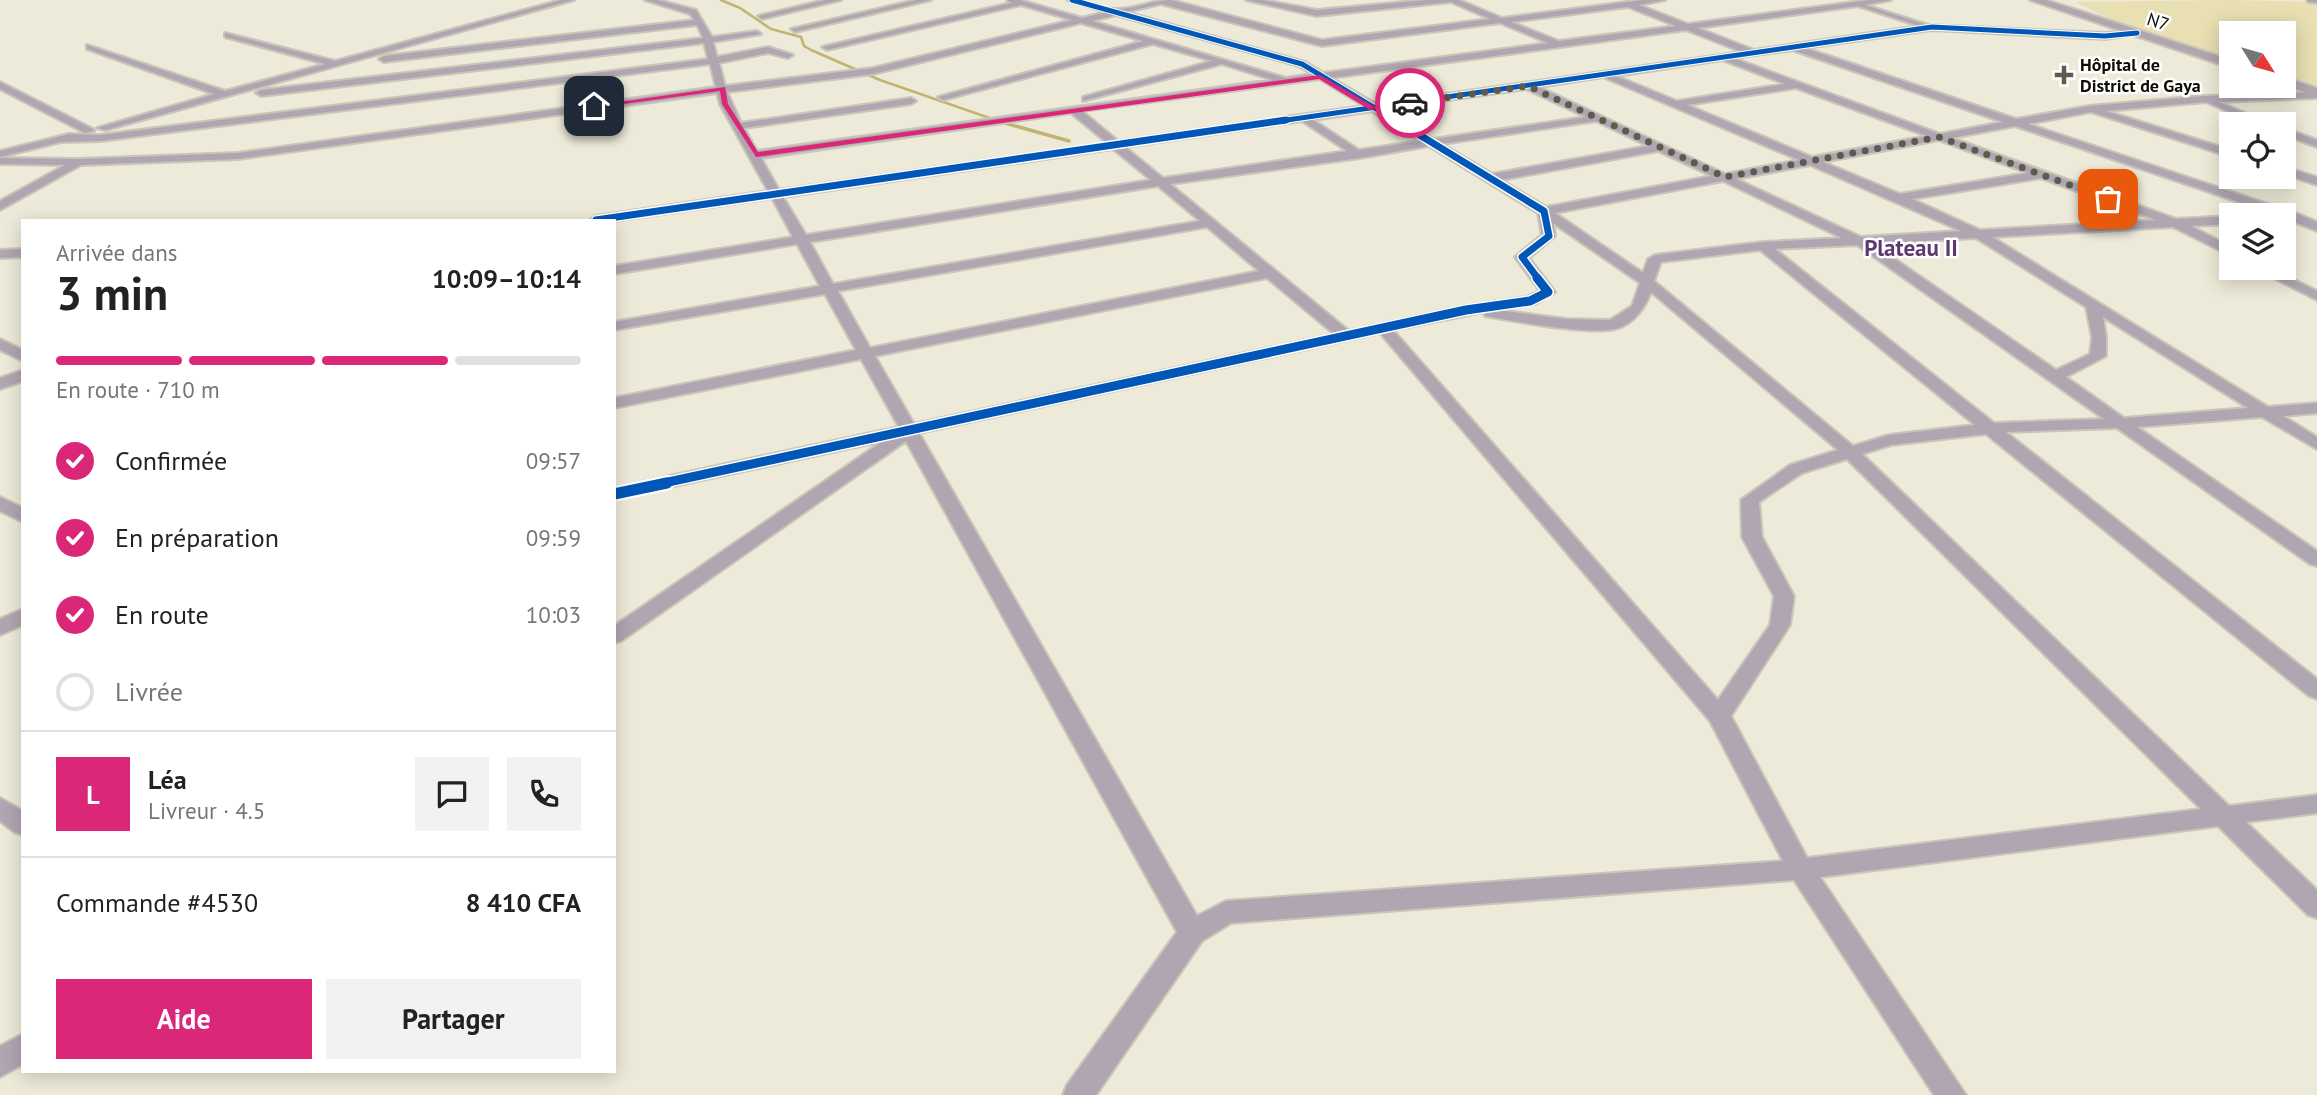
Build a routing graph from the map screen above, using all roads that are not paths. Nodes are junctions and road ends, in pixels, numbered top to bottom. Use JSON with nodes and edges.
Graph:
{"nodes":[{"id":1,"x":570,"y":0,"type":"edge"},
{"id":2,"x":649,"y":0,"type":"edge"},
{"id":3,"x":837,"y":0,"type":"edge"},
{"id":4,"x":928,"y":0,"type":"edge"},
{"id":5,"x":1072,"y":0,"type":"edge"},
{"id":6,"x":1161,"y":0,"type":"edge"},
{"id":7,"x":1254,"y":0,"type":"edge"},
{"id":8,"x":1451,"y":0,"type":"edge"},
{"id":9,"x":1616,"y":0,"type":"edge"},
{"id":10,"x":1661,"y":0,"type":"edge"},
{"id":11,"x":1839,"y":0,"type":"edge"},
{"id":12,"x":1887,"y":0,"type":"edge"},
{"id":13,"x":2052,"y":0,"type":"edge"},
{"id":14,"x":2311,"y":0,"type":"edge"},
{"id":15,"x":1016,"y":1,"type":"edge"},
{"id":16,"x":2036,"y":1,"type":"edge"},
{"id":17,"x":2317,"y":1,"type":"edge"},
{"id":18,"x":1628,"y":4,"type":"junction"},
{"id":19,"x":1854,"y":5,"type":"junction"},
{"id":20,"x":1115,"y":12,"type":"junction"},
{"id":21,"x":762,"y":16,"type":"dead end"},
{"id":22,"x":1085,"y":20,"type":"junction"},
{"id":23,"x":1500,"y":20,"type":"junction"},
{"id":24,"x":699,"y":22,"type":"junction"},
{"id":25,"x":1689,"y":27,"type":"junction"},
{"id":26,"x":1932,"y":27,"type":"junction"},
{"id":27,"x":463,"y":28,"type":"junction"},
{"id":28,"x":795,"y":29,"type":"dead end"},
{"id":29,"x":1305,"y":29,"type":"dead end"},
{"id":30,"x":2137,"y":33,"type":"junction"},
{"id":31,"x":757,"y":34,"type":"dead end"},
{"id":32,"x":228,"y":36,"type":"dead end"},
{"id":33,"x":708,"y":40,"type":"junction"},
{"id":34,"x":1305,"y":40,"type":"junction"},
{"id":35,"x":1152,"y":42,"type":"junction"},
{"id":36,"x":1559,"y":44,"type":"junction"},
{"id":37,"x":90,"y":47,"type":"dead end"},
{"id":38,"x":827,"y":47,"type":"dead end"},
{"id":39,"x":1794,"y":47,"type":"junction"},
{"id":40,"x":464,"y":50,"type":"junction"},
{"id":41,"x":1755,"y":53,"type":"junction"},
{"id":42,"x":788,"y":55,"type":"dead end"},
{"id":43,"x":1722,"y":58,"type":"junction"},
{"id":44,"x":2219,"y":60,"type":"edge"},
{"id":45,"x":713,"y":61,"type":"junction"},
{"id":46,"x":1221,"y":62,"type":"junction"},
{"id":47,"x":333,"y":63,"type":"junction"},
{"id":48,"x":1301,"y":64,"type":"junction"},
{"id":49,"x":317,"y":67,"type":"junction"},
{"id":50,"x":464,"y":69,"type":"junction"},
{"id":51,"x":1606,"y":75,"type":"junction"},
{"id":52,"x":1320,"y":77,"type":"junction"},
{"id":53,"x":1289,"y":81,"type":"junction"},
{"id":54,"x":0,"y":85,"type":"edge"},
{"id":55,"x":1796,"y":85,"type":"junction"},
{"id":56,"x":1528,"y":86,"type":"junction"},
{"id":57,"x":2296,"y":86,"type":"edge"},
{"id":58,"x":723,"y":89,"type":"junction"},
{"id":59,"x":1748,"y":93,"type":"junction"},
{"id":60,"x":223,"y":94,"type":"junction"},
{"id":61,"x":2317,"y":94,"type":"edge"},
{"id":62,"x":943,"y":97,"type":"dead end"},
{"id":63,"x":2204,"y":99,"type":"junction"},
{"id":64,"x":202,"y":100,"type":"junction"},
{"id":65,"x":911,"y":101,"type":"dead end"},
{"id":66,"x":1676,"y":104,"type":"junction"},
{"id":67,"x":465,"y":108,"type":"junction"},
{"id":68,"x":1372,"y":108,"type":"junction"},
{"id":69,"x":2089,"y":109,"type":"junction"},
{"id":70,"x":1075,"y":111,"type":"junction"},
{"id":71,"x":2236,"y":112,"type":"edge"},
{"id":72,"x":1031,"y":115,"type":"junction"},
{"id":73,"x":1304,"y":118,"type":"junction"},
{"id":74,"x":1598,"y":118,"type":"junction"},
{"id":75,"x":1716,"y":121,"type":"junction"},
{"id":76,"x":2021,"y":122,"type":"junction"},
{"id":77,"x":739,"y":126,"type":"junction"},
{"id":78,"x":85,"y":135,"type":"junction"},
{"id":79,"x":2296,"y":136,"type":"edge"},
{"id":80,"x":1939,"y":137,"type":"junction"},
{"id":81,"x":1432,"y":144,"type":"junction"},
{"id":82,"x":2317,"y":144,"type":"edge"},
{"id":83,"x":1116,"y":145,"type":"junction"},
{"id":84,"x":1660,"y":147,"type":"junction"},
{"id":85,"x":2219,"y":150,"type":"edge"},
{"id":86,"x":0,"y":154,"type":"edge"},
{"id":87,"x":756,"y":155,"type":"junction"},
{"id":88,"x":1360,"y":155,"type":"junction"},
{"id":89,"x":0,"y":161,"type":"edge"},
{"id":90,"x":1811,"y":161,"type":"junction"},
{"id":91,"x":79,"y":162,"type":"junction"},
{"id":92,"x":2041,"y":174,"type":"junction"},
{"id":93,"x":2296,"y":174,"type":"edge"},
{"id":94,"x":1725,"y":177,"type":"junction"},
{"id":95,"x":1490,"y":178,"type":"junction"},
{"id":96,"x":2317,"y":181,"type":"edge"},
{"id":97,"x":1161,"y":182,"type":"junction"},
{"id":98,"x":778,"y":194,"type":"junction"},
{"id":99,"x":1899,"y":198,"type":"junction"},
{"id":100,"x":2250,"y":203,"type":"edge"},
{"id":101,"x":0,"y":205,"type":"edge"},
{"id":102,"x":1545,"y":211,"type":"junction"},
{"id":103,"x":2317,"y":215,"type":"edge"},
{"id":104,"x":2296,"y":216,"type":"edge"},
{"id":105,"x":603,"y":219,"type":"edge"},
{"id":106,"x":2296,"y":220,"type":"edge"},
{"id":107,"x":2219,"y":221,"type":"edge"},
{"id":108,"x":1209,"y":223,"type":"junction"},
{"id":109,"x":2175,"y":223,"type":"junction"},
{"id":110,"x":2317,"y":227,"type":"edge"},
{"id":111,"x":1978,"y":234,"type":"junction"},
{"id":112,"x":803,"y":240,"type":"junction"},
{"id":113,"x":1860,"y":241,"type":"junction"},
{"id":114,"x":1763,"y":246,"type":"junction"},
{"id":115,"x":2219,"y":246,"type":"edge"},
{"id":116,"x":21,"y":253,"type":"edge"},
{"id":117,"x":0,"y":254,"type":"edge"},
{"id":118,"x":616,"y":270,"type":"edge"},
{"id":119,"x":1271,"y":273,"type":"junction"},
{"id":120,"x":2285,"y":280,"type":"edge"},
{"id":121,"x":1647,"y":282,"type":"junction"},
{"id":122,"x":831,"y":290,"type":"junction"},
{"id":123,"x":2317,"y":296,"type":"edge"},
{"id":124,"x":2093,"y":306,"type":"junction"},
{"id":125,"x":1466,"y":310,"type":"junction"},
{"id":126,"x":616,"y":326,"type":"edge"},
{"id":127,"x":1384,"y":329,"type":"junction"},
{"id":128,"x":1347,"y":337,"type":"junction"},
{"id":129,"x":0,"y":344,"type":"edge"},
{"id":130,"x":866,"y":353,"type":"junction"},
{"id":131,"x":21,"y":355,"type":"edge"},
{"id":132,"x":21,"y":376,"type":"edge"},
{"id":133,"x":2056,"y":376,"type":"junction"},
{"id":134,"x":0,"y":384,"type":"edge"},
{"id":135,"x":616,"y":403,"type":"edge"},
{"id":136,"x":2317,"y":408,"type":"edge"},
{"id":137,"x":2267,"y":412,"type":"junction"},
{"id":138,"x":2123,"y":423,"type":"junction"},
{"id":139,"x":1991,"y":428,"type":"junction"},
{"id":140,"x":909,"y":430,"type":"junction"},
{"id":141,"x":2317,"y":444,"type":"edge"},
{"id":142,"x":1850,"y":452,"type":"junction"},
{"id":143,"x":616,"y":494,"type":"edge"},
{"id":144,"x":0,"y":503,"type":"edge"},
{"id":145,"x":21,"y":515,"type":"edge"},
{"id":146,"x":2317,"y":560,"type":"edge"},
{"id":147,"x":21,"y":617,"type":"edge"},
{"id":148,"x":0,"y":628,"type":"edge"},
{"id":149,"x":616,"y":635,"type":"edge"},
{"id":150,"x":2317,"y":691,"type":"edge"},
{"id":151,"x":1719,"y":716,"type":"junction"},
{"id":152,"x":2317,"y":804,"type":"edge"},
{"id":153,"x":0,"y":807,"type":"edge"},
{"id":154,"x":2223,"y":816,"type":"junction"},
{"id":155,"x":21,"y":823,"type":"edge"},
{"id":156,"x":1799,"y":867,"type":"junction"},
{"id":157,"x":2317,"y":907,"type":"edge"},
{"id":158,"x":1192,"y":933,"type":"junction"},
{"id":159,"x":21,"y":1048,"type":"edge"},
{"id":160,"x":0,"y":1063,"type":"edge"},
{"id":161,"x":1077,"y":1095,"type":"edge"},
{"id":162,"x":1951,"y":1095,"type":"edge"}],
"edges":[{"from":1,"to":27,"type":"street"},
{"from":2,"to":24,"type":"street"},
{"from":3,"to":21,"type":"street"},
{"from":4,"to":28,"type":"street"},
{"from":5,"to":20,"type":"street"},
{"from":6,"to":20,"type":"street"},
{"from":6,"to":34,"type":"street"},
{"from":7,"to":8,"type":"street"},
{"from":8,"to":23,"type":"street"},
{"from":9,"to":18,"type":"street"},
{"from":10,"to":18,"type":"street"},
{"from":11,"to":19,"type":"street"},
{"from":12,"to":19,"type":"street"},
{"from":13,"to":16,"type":"street"},
{"from":14,"to":17,"type":"street"},
{"from":15,"to":22,"type":"street"},
{"from":15,"to":38,"type":"street"},
{"from":16,"to":30,"type":"main road","name":"N7"},
{"from":18,"to":23,"type":"street"},
{"from":18,"to":25,"type":"street"},
{"from":19,"to":25,"type":"street"},
{"from":19,"to":26,"type":"street"},
{"from":20,"to":22,"type":"street"},
{"from":20,"to":48,"type":"street"},
{"from":22,"to":35,"type":"street"},
{"from":22,"to":58,"type":"street"},
{"from":23,"to":34,"type":"street"},
{"from":23,"to":36,"type":"street"},
{"from":24,"to":33,"type":"street"},
{"from":24,"to":40,"type":"street"},
{"from":25,"to":36,"type":"street"},
{"from":25,"to":41,"type":"street"},
{"from":26,"to":30,"type":"street"},
{"from":26,"to":39,"type":"street"},
{"from":27,"to":40,"type":"street"},
{"from":27,"to":47,"type":"street"},
{"from":29,"to":34,"type":"street"},
{"from":30,"to":44,"type":"main road","name":"N7"},
{"from":31,"to":33,"type":"street"},
{"from":32,"to":47,"type":"street"},
{"from":33,"to":45,"type":"street"},
{"from":33,"to":50,"type":"street"},
{"from":34,"to":48,"type":"street"},
{"from":35,"to":46,"type":"street"},
{"from":35,"to":62,"type":"street"},
{"from":36,"to":52,"type":"street"},
{"from":37,"to":60,"type":"street"},
{"from":39,"to":41,"type":"street"},
{"from":39,"to":76,"type":"street"},
{"from":40,"to":49,"type":"street"},
{"from":40,"to":50,"type":"street"},
{"from":41,"to":43,"type":"street"},
{"from":42,"to":45,"type":"street"},
{"from":43,"to":51,"type":"street"},
{"from":43,"to":55,"type":"street"},
{"from":45,"to":58,"type":"street"},
{"from":45,"to":67,"type":"street"},
{"from":46,"to":53,"type":"street"},
{"from":46,"to":72,"type":"street"},
{"from":47,"to":49,"type":"street"},
{"from":48,"to":52,"type":"street"},
{"from":49,"to":60,"type":"street"},
{"from":50,"to":64,"type":"street"},
{"from":50,"to":67,"type":"street"},
{"from":51,"to":56,"type":"street"},
{"from":51,"to":66,"type":"street"},
{"from":52,"to":53,"type":"street"},
{"from":52,"to":68,"type":"street"},
{"from":53,"to":70,"type":"street"},
{"from":54,"to":78,"type":"street"},
{"from":55,"to":59,"type":"street"},
{"from":55,"to":80,"type":"street"},
{"from":56,"to":68,"type":"street"},
{"from":56,"to":74,"type":"street"},
{"from":57,"to":61,"type":"main road"},
{"from":58,"to":67,"type":"street"},
{"from":58,"to":77,"type":"street"},
{"from":59,"to":66,"type":"street"},
{"from":59,"to":75,"type":"street"},
{"from":60,"to":64,"type":"street"},
{"from":61,"to":63,"type":"street"},
{"from":63,"to":69,"type":"street"},
{"from":63,"to":71,"type":"street"},
{"from":64,"to":78,"type":"street"},
{"from":65,"to":77,"type":"street"},
{"from":66,"to":75,"type":"street"},
{"from":67,"to":78,"type":"street"},
{"from":67,"to":91,"type":"street"},
{"from":68,"to":73,"type":"street"},
{"from":68,"to":81,"type":"street"},
{"from":69,"to":76,"type":"street"},
{"from":69,"to":85,"type":"street"},
{"from":70,"to":72,"type":"street"},
{"from":70,"to":83,"type":"street"},
{"from":72,"to":87,"type":"street"},
{"from":73,"to":83,"type":"street"},
{"from":73,"to":88,"type":"street"},
{"from":74,"to":81,"type":"street"},
{"from":74,"to":84,"type":"street"},
{"from":75,"to":90,"type":"street"},
{"from":76,"to":80,"type":"street"},
{"from":76,"to":100,"type":"street"},
{"from":77,"to":87,"type":"street"},
{"from":78,"to":86,"type":"street"},
{"from":78,"to":91,"type":"street"},
{"from":79,"to":82,"type":"street"},
{"from":80,"to":90,"type":"street"},
{"from":80,"to":92,"type":"street"},
{"from":81,"to":88,"type":"street"},
{"from":81,"to":95,"type":"street"},
{"from":83,"to":97,"type":"street"},
{"from":83,"to":98,"type":"street"},
{"from":84,"to":94,"type":"street"},
{"from":84,"to":95,"type":"street"},
{"from":87,"to":98,"type":"street"},
{"from":88,"to":97,"type":"street"},
{"from":89,"to":91,"type":"street"},
{"from":90,"to":94,"type":"street"},
{"from":90,"to":99,"type":"street"},
{"from":91,"to":101,"type":"street"},
{"from":92,"to":99,"type":"street"},
{"from":92,"to":109,"type":"street"},
{"from":93,"to":96,"type":"street"},
{"from":94,"to":102,"type":"street"},
{"from":94,"to":113,"type":"street"},
{"from":95,"to":102,"type":"street"},
{"from":97,"to":108,"type":"street"},
{"from":97,"to":112,"type":"street"},
{"from":98,"to":105,"type":"street"},
{"from":98,"to":112,"type":"street"},
{"from":99,"to":111,"type":"street"},
{"from":102,"to":121,"type":"street"},
{"from":102,"to":125,"type":"street"},
{"from":103,"to":104,"type":"street"},
{"from":106,"to":110,"type":"street"},
{"from":107,"to":109,"type":"street"},
{"from":108,"to":119,"type":"street"},
{"from":108,"to":122,"type":"street"},
{"from":109,"to":111,"type":"street"},
{"from":109,"to":115,"type":"street"},
{"from":111,"to":113,"type":"street"},
{"from":111,"to":124,"type":"street"},
{"from":112,"to":118,"type":"street"},
{"from":112,"to":122,"type":"street"},
{"from":113,"to":114,"type":"street"},
{"from":113,"to":133,"type":"street"},
{"from":114,"to":121,"type":"street"},
{"from":114,"to":139,"type":"street"},
{"from":116,"to":117,"type":"street"},
{"from":119,"to":128,"type":"street"},
{"from":119,"to":130,"type":"street"},
{"from":120,"to":123,"type":"street"},
{"from":121,"to":125,"type":"street"},
{"from":121,"to":142,"type":"street"},
{"from":122,"to":126,"type":"street"},
{"from":122,"to":130,"type":"street"},
{"from":124,"to":133,"type":"street"},
{"from":124,"to":137,"type":"street"},
{"from":125,"to":127,"type":"street"},
{"from":127,"to":128,"type":"street"},
{"from":127,"to":151,"type":"street"},
{"from":128,"to":140,"type":"street"},
{"from":129,"to":131,"type":"street"},
{"from":130,"to":135,"type":"street"},
{"from":130,"to":140,"type":"street"},
{"from":132,"to":134,"type":"street"},
{"from":133,"to":138,"type":"street"},
{"from":136,"to":137,"type":"street"},
{"from":137,"to":138,"type":"street"},
{"from":137,"to":141,"type":"street"},
{"from":138,"to":139,"type":"street"},
{"from":138,"to":146,"type":"street"},
{"from":139,"to":142,"type":"street"},
{"from":139,"to":150,"type":"street"},
{"from":140,"to":143,"type":"street"},
{"from":140,"to":149,"type":"street"},
{"from":140,"to":158,"type":"street"},
{"from":142,"to":151,"type":"street"},
{"from":142,"to":154,"type":"street"},
{"from":144,"to":145,"type":"street"},
{"from":147,"to":148,"type":"street"},
{"from":151,"to":156,"type":"street"},
{"from":152,"to":154,"type":"street"},
{"from":153,"to":155,"type":"street"},
{"from":154,"to":156,"type":"street"},
{"from":154,"to":157,"type":"street"},
{"from":156,"to":158,"type":"street"},
{"from":156,"to":162,"type":"street"},
{"from":158,"to":161,"type":"street"},
{"from":159,"to":160,"type":"street"}]}
